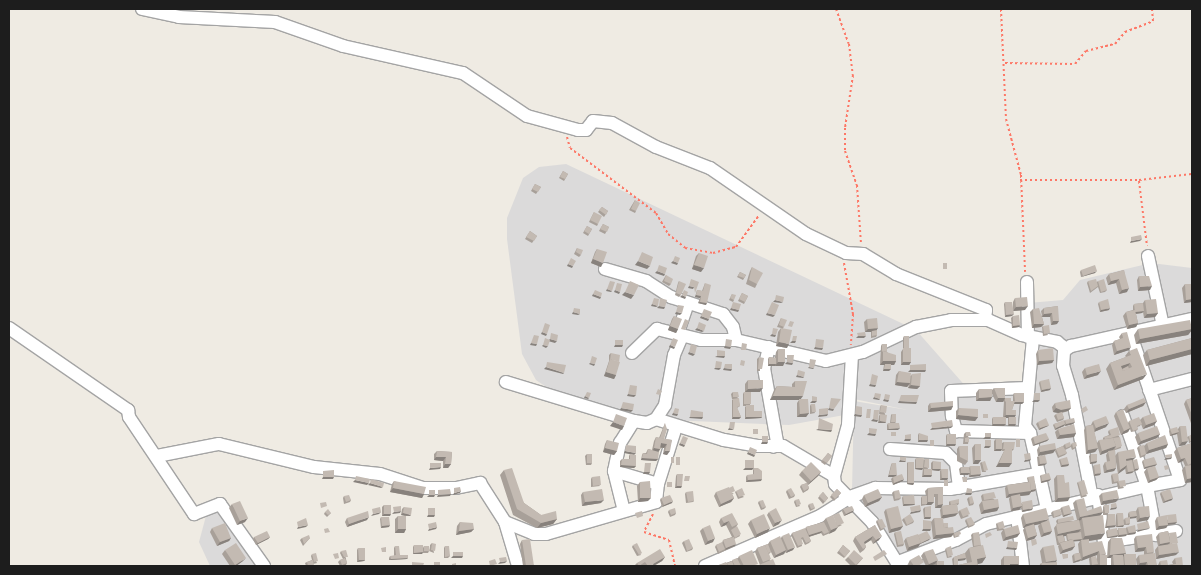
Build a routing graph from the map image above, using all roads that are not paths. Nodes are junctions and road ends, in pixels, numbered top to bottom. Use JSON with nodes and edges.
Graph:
{"nodes":[{"id":1,"x":142,"y":9,"type":"edge"},
{"id":2,"x":1148,"y":256,"type":"road end"},
{"id":3,"x":605,"y":269,"type":"dead end"},
{"id":4,"x":1027,"y":282,"type":"road end"},
{"id":5,"x":688,"y":303,"type":"junction"},
{"id":6,"x":1192,"y":319,"type":"edge"},
{"id":7,"x":985,"y":320,"type":"junction"},
{"id":8,"x":1163,"y":326,"type":"junction"},
{"id":9,"x":9,"y":328,"type":"edge"},
{"id":10,"x":1130,"y":332,"type":"junction"},
{"id":11,"x":680,"y":336,"type":"junction"},
{"id":12,"x":1031,"y":337,"type":"junction"},
{"id":13,"x":736,"y":340,"type":"junction"},
{"id":14,"x":769,"y":347,"type":"junction"},
{"id":15,"x":1066,"y":350,"type":"junction"},
{"id":16,"x":632,"y":353,"type":"dead end"},
{"id":17,"x":852,"y":355,"type":"junction"},
{"id":18,"x":1192,"y":379,"type":"edge"},
{"id":19,"x":506,"y":382,"type":"dead end"},
{"id":20,"x":1027,"y":388,"type":"junction"},
{"id":21,"x":1149,"y":390,"type":"junction"},
{"id":22,"x":1122,"y":412,"type":"edge"},
{"id":23,"x":656,"y":419,"type":"junction"},
{"id":24,"x":634,"y":421,"type":"junction"},
{"id":25,"x":676,"y":427,"type":"junction"},
{"id":26,"x":1030,"y":433,"type":"junction"},
{"id":27,"x":774,"y":446,"type":"junction"},
{"id":28,"x":890,"y":449,"type":"dead end"},
{"id":29,"x":157,"y":456,"type":"junction"},
{"id":30,"x":614,"y":471,"type":"junction"},
{"id":31,"x":1038,"y":474,"type":"junction"},
{"id":32,"x":834,"y":476,"type":"junction"},
{"id":33,"x":658,"y":484,"type":"junction"},
{"id":34,"x":1148,"y":486,"type":"junction"},
{"id":35,"x":959,"y":488,"type":"junction"},
{"id":36,"x":1095,"y":496,"type":"junction"},
{"id":37,"x":850,"y":497,"type":"junction"},
{"id":38,"x":1047,"y":509,"type":"junction"},
{"id":39,"x":624,"y":511,"type":"junction"},
{"id":40,"x":1018,"y":516,"type":"junction"},
{"id":41,"x":505,"y":522,"type":"junction"},
{"id":42,"x":1176,"y":531,"type":"edge"},
{"id":43,"x":1156,"y":535,"type":"junction"},
{"id":44,"x":1105,"y":542,"type":"junction"},
{"id":45,"x":898,"y":564,"type":"edge"},
{"id":46,"x":264,"y":566,"type":"edge"},
{"id":47,"x":518,"y":566,"type":"edge"},
{"id":48,"x":705,"y":566,"type":"edge"},
{"id":49,"x":1023,"y":566,"type":"edge"},
{"id":50,"x":1107,"y":566,"type":"edge"}],
"edges":[{"from":1,"to":7,"type":"street"},
{"from":2,"to":8,"type":"street"},
{"from":3,"to":5,"type":"street"},
{"from":4,"to":12,"type":"street"},
{"from":5,"to":11,"type":"street"},
{"from":5,"to":13,"type":"street"},
{"from":6,"to":8,"type":"street"},
{"from":7,"to":12,"type":"street"},
{"from":7,"to":17,"type":"street"},
{"from":8,"to":10,"type":"street"},
{"from":9,"to":29,"type":"street"},
{"from":10,"to":15,"type":"street"},
{"from":10,"to":21,"type":"street"},
{"from":11,"to":13,"type":"street"},
{"from":11,"to":16,"type":"street"},
{"from":11,"to":23,"type":"street"},
{"from":12,"to":15,"type":"street"},
{"from":12,"to":20,"type":"street"},
{"from":13,"to":14,"type":"street"},
{"from":14,"to":17,"type":"street"},
{"from":14,"to":27,"type":"street"},
{"from":15,"to":36,"type":"street"},
{"from":17,"to":32,"type":"street"},
{"from":18,"to":21,"type":"street"},
{"from":19,"to":24,"type":"street"},
{"from":20,"to":26,"type":"street"},
{"from":20,"to":26,"type":"street"},
{"from":21,"to":34,"type":"street"},
{"from":22,"to":34,"type":"street"},
{"from":23,"to":24,"type":"street"},
{"from":23,"to":25,"type":"street"},
{"from":24,"to":30,"type":"street"},
{"from":25,"to":27,"type":"street"},
{"from":25,"to":33,"type":"street"},
{"from":26,"to":31,"type":"street"},
{"from":27,"to":32,"type":"street"},
{"from":28,"to":35,"type":"street"},
{"from":29,"to":41,"type":"street"},
{"from":29,"to":46,"type":"street"},
{"from":30,"to":33,"type":"street"},
{"from":30,"to":39,"type":"street"},
{"from":31,"to":35,"type":"street"},
{"from":31,"to":38,"type":"street"},
{"from":32,"to":37,"type":"street"},
{"from":33,"to":39,"type":"street"},
{"from":34,"to":36,"type":"street"},
{"from":34,"to":43,"type":"street"},
{"from":35,"to":37,"type":"street"},
{"from":36,"to":38,"type":"street"},
{"from":36,"to":44,"type":"street"},
{"from":37,"to":45,"type":"street"},
{"from":37,"to":48,"type":"street"},
{"from":38,"to":40,"type":"street"},
{"from":39,"to":41,"type":"street"},
{"from":40,"to":45,"type":"street"},
{"from":40,"to":49,"type":"street"},
{"from":41,"to":47,"type":"street"},
{"from":42,"to":43,"type":"street"},
{"from":43,"to":44,"type":"street"},
{"from":44,"to":50,"type":"street"}]}
